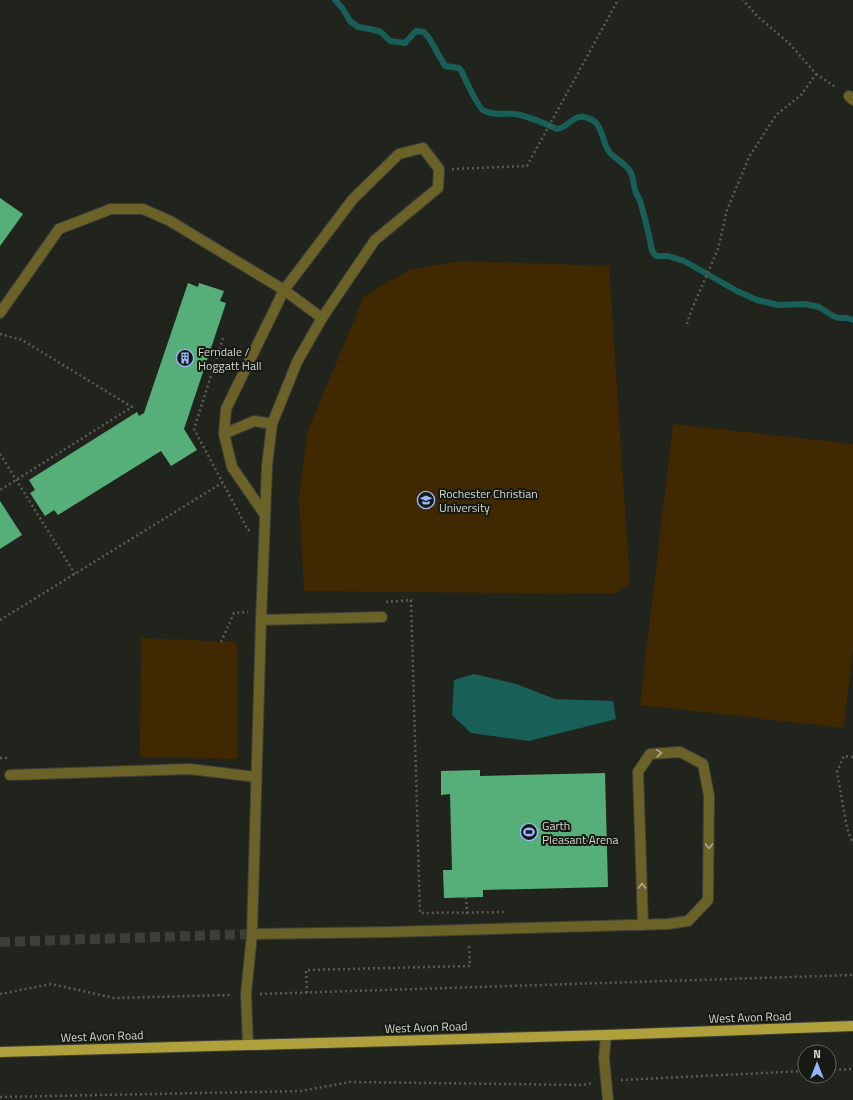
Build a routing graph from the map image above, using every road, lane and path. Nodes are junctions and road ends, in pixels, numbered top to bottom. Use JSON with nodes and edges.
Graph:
{"nodes":[{"id":1,"x":618,"y":0,"type":"edge"},
{"id":2,"x":743,"y":0,"type":"edge"},
{"id":3,"x":816,"y":74,"type":"junction"},
{"id":4,"x":851,"y":98,"type":"edge"},
{"id":5,"x":439,"y":169,"type":"junction"},
{"id":6,"x":284,"y":290,"type":"junction"},
{"id":7,"x":0,"y":313,"type":"edge"},
{"id":8,"x":322,"y":318,"type":"junction"},
{"id":9,"x":687,"y":324,"type":"dead end"},
{"id":10,"x":0,"y":334,"type":"edge"},
{"id":11,"x":223,"y":338,"type":"dead end"},
{"id":12,"x":272,"y":424,"type":"junction"},
{"id":13,"x":224,"y":434,"type":"junction"},
{"id":14,"x":0,"y":454,"type":"edge"},
{"id":15,"x":17,"y":480,"type":"junction"},
{"id":16,"x":222,"y":483,"type":"junction"},
{"id":17,"x":0,"y":490,"type":"edge"},
{"id":18,"x":265,"y":514,"type":"junction"},
{"id":19,"x":264,"y":529,"type":"junction"},
{"id":20,"x":75,"y":574,"type":"junction"},
{"id":21,"x":379,"y":602,"type":"dead end"},
{"id":22,"x":382,"y":617,"type":"dead end"},
{"id":23,"x":0,"y":620,"type":"edge"},
{"id":24,"x":261,"y":620,"type":"junction"},
{"id":25,"x":853,"y":757,"type":"edge"},
{"id":26,"x":10,"y":774,"type":"dead end"},
{"id":27,"x":256,"y":778,"type":"junction"},
{"id":28,"x":853,"y":844,"type":"edge"},
{"id":29,"x":466,"y":897,"type":"dead end"},
{"id":30,"x":514,"y":912,"type":"dead end"},
{"id":31,"x":467,"y":913,"type":"junction"},
{"id":32,"x":643,"y":924,"type":"junction"},
{"id":33,"x":468,"y":930,"type":"junction"},
{"id":34,"x":252,"y":934,"type":"junction"},
{"id":35,"x":853,"y":975,"type":"edge"},
{"id":36,"x":307,"y":993,"type":"junction"},
{"id":37,"x":0,"y":994,"type":"edge"},
{"id":38,"x":246,"y":994,"type":"junction"},
{"id":39,"x":853,"y":1026,"type":"edge"},
{"id":40,"x":606,"y":1035,"type":"junction"},
{"id":41,"x":248,"y":1045,"type":"junction"},
{"id":42,"x":0,"y":1052,"type":"edge"},
{"id":43,"x":853,"y":1069,"type":"edge"},
{"id":44,"x":837,"y":1070,"type":"edge"},
{"id":45,"x":797,"y":1071,"type":"edge"},
{"id":46,"x":606,"y":1080,"type":"junction"},
{"id":47,"x":0,"y":1097,"type":"edge"},
{"id":48,"x":608,"y":1100,"type":"edge"}],
"edges":[{"from":1,"to":5,"type":"path"},
{"from":2,"to":3,"type":"path"},
{"from":3,"to":4,"type":"path"},
{"from":3,"to":9,"type":"path"},
{"from":5,"to":6,"type":"street"},
{"from":5,"to":8,"type":"street"},
{"from":6,"to":7,"type":"street"},
{"from":6,"to":8,"type":"street"},
{"from":6,"to":13,"type":"street"},
{"from":8,"to":12,"type":"street"},
{"from":10,"to":15,"type":"path"},
{"from":11,"to":16,"type":"path"},
{"from":12,"to":13,"type":"street"},
{"from":12,"to":18,"type":"street"},
{"from":13,"to":18,"type":"street"},
{"from":14,"to":15,"type":"path"},
{"from":15,"to":17,"type":"path"},
{"from":15,"to":20,"type":"path"},
{"from":16,"to":19,"type":"path"},
{"from":16,"to":20,"type":"path"},
{"from":18,"to":19,"type":"street"},
{"from":19,"to":24,"type":"street"},
{"from":20,"to":23,"type":"path"},
{"from":21,"to":31,"type":"path"},
{"from":22,"to":24,"type":"street"},
{"from":24,"to":27,"type":"street"},
{"from":25,"to":28,"type":"path"},
{"from":26,"to":27,"type":"street"},
{"from":27,"to":34,"type":"street"},
{"from":29,"to":31,"type":"path"},
{"from":30,"to":31,"type":"path"},
{"from":31,"to":33,"type":"path"},
{"from":32,"to":32,"type":"street","one_way":true},
{"from":32,"to":33,"type":"street"},
{"from":33,"to":34,"type":"street"},
{"from":33,"to":36,"type":"path"},
{"from":34,"to":38,"type":"street"},
{"from":35,"to":36,"type":"path"},
{"from":36,"to":38,"type":"path"},
{"from":37,"to":38,"type":"path"},
{"from":38,"to":41,"type":"street"},
{"from":39,"to":40,"type":"main road","name":"West Avon Road"},
{"from":40,"to":41,"type":"main road","name":"West Avon Road"},
{"from":40,"to":46,"type":"street"},
{"from":41,"to":42,"type":"main road","name":"West Avon Road"},
{"from":43,"to":44,"type":"path"},
{"from":45,"to":46,"type":"path"},
{"from":46,"to":47,"type":"path"},
{"from":46,"to":48,"type":"street"}]}
